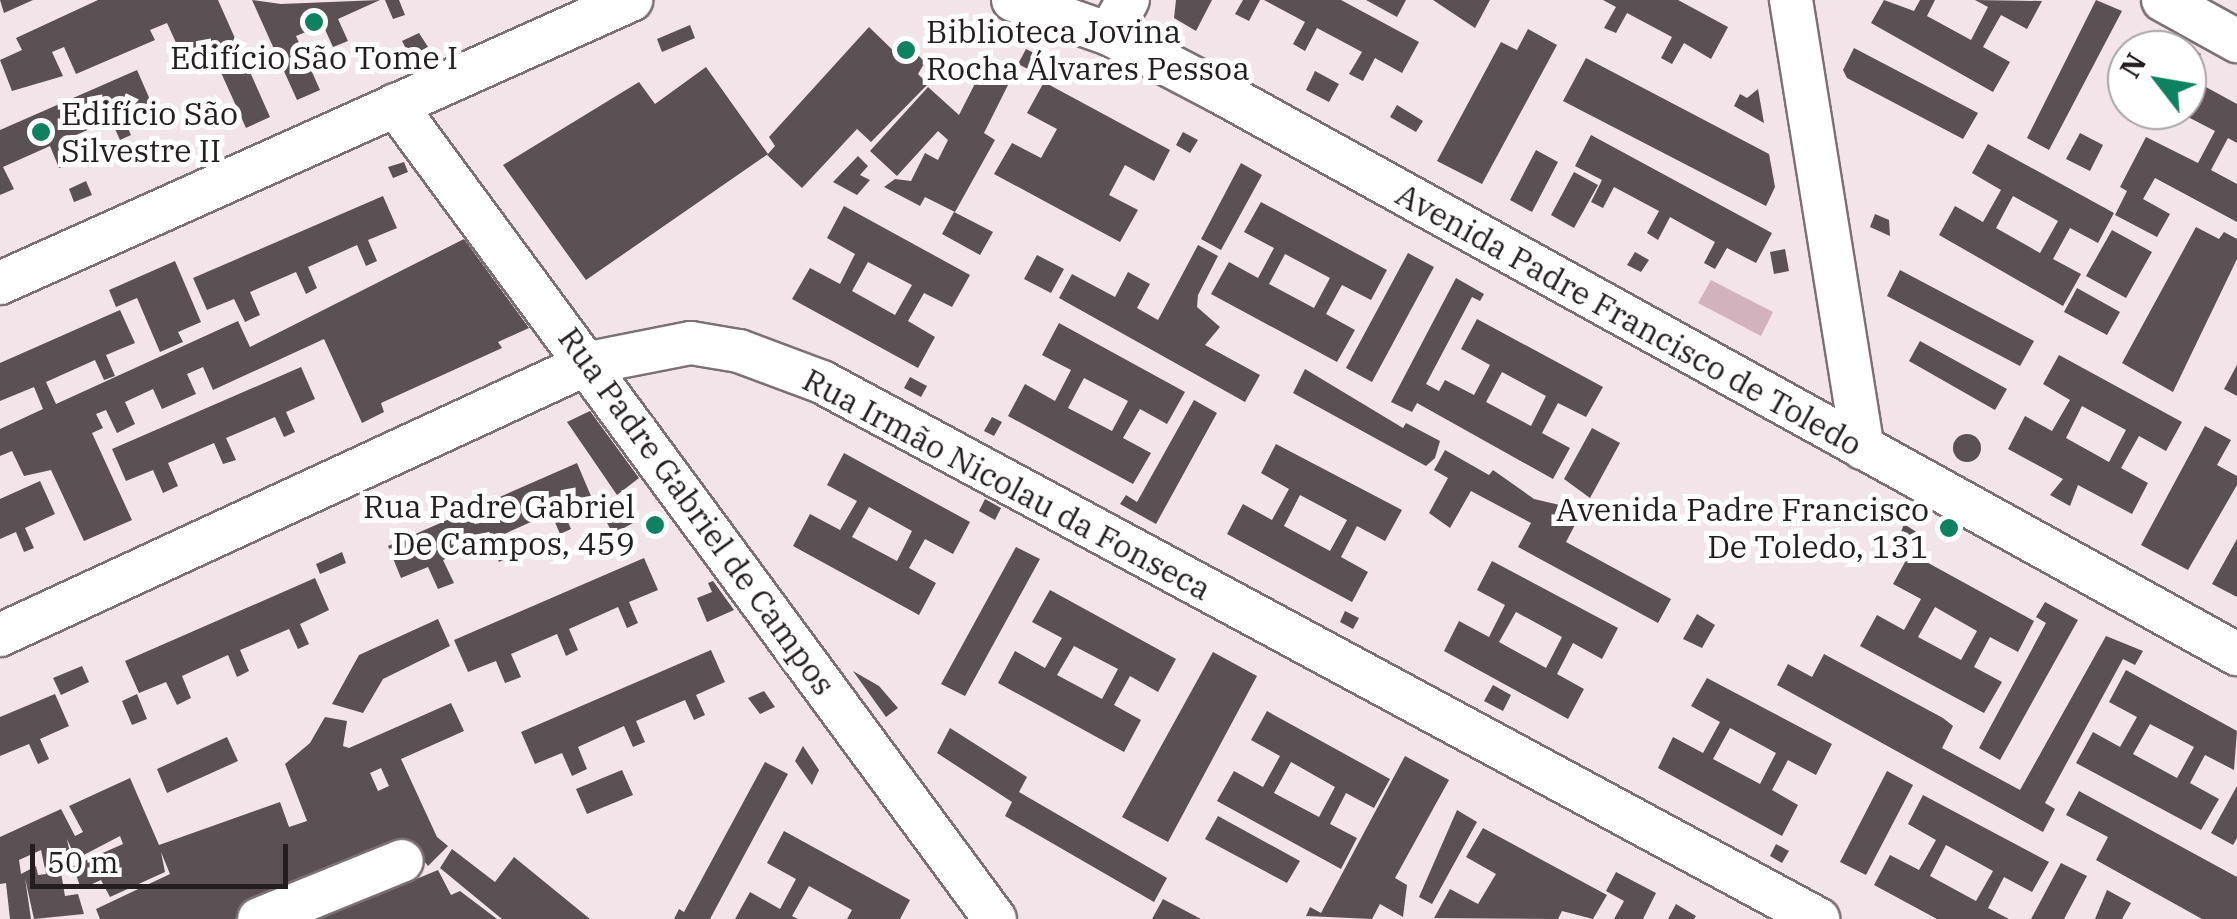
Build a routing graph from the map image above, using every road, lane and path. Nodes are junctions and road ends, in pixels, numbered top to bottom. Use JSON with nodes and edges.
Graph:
{"nodes":[{"id":1,"x":631,"y":0,"type":"edge"},
{"id":2,"x":1013,"y":0,"type":"edge"},
{"id":3,"x":1791,"y":0,"type":"edge"},
{"id":4,"x":2163,"y":0,"type":"edge"},
{"id":5,"x":582,"y":9,"type":"edge"},
{"id":6,"x":1118,"y":17,"type":"edge"},
{"id":7,"x":2237,"y":41,"type":"edge"},
{"id":8,"x":395,"y":105,"type":"junction"},
{"id":9,"x":0,"y":283,"type":"edge"},
{"id":10,"x":589,"y":363,"type":"junction"},
{"id":11,"x":1863,"y":448,"type":"junction"},
{"id":12,"x":0,"y":635,"type":"edge"},
{"id":13,"x":2237,"y":654,"type":"edge"},
{"id":14,"x":402,"y":861,"type":"dead end"},
{"id":15,"x":259,"y":919,"type":"edge"},
{"id":16,"x":995,"y":919,"type":"edge"},
{"id":17,"x":1818,"y":919,"type":"edge"}],
"edges":[{"from":1,"to":5,"type":"street"},
{"from":2,"to":6,"type":"street","name":"Avenida Padre Francisco de Toledo"},
{"from":3,"to":11,"type":"street"},
{"from":4,"to":7,"type":"street"},
{"from":5,"to":8,"type":"street"},
{"from":6,"to":11,"type":"street","name":"Avenida Padre Francisco de Toledo"},
{"from":8,"to":9,"type":"street"},
{"from":8,"to":10,"type":"street","name":"Rua Padre Gabriel de Campos"},
{"from":10,"to":12,"type":"street","name":"Rua Irmão Nicolau da Fonseca"},
{"from":10,"to":16,"type":"street","name":"Rua Padre Gabriel de Campos"},
{"from":10,"to":17,"type":"street","name":"Rua Irmão Nicolau da Fonseca"},
{"from":11,"to":13,"type":"street","name":"Avenida Padre Francisco de Toledo"},
{"from":14,"to":15,"type":"street"}]}
